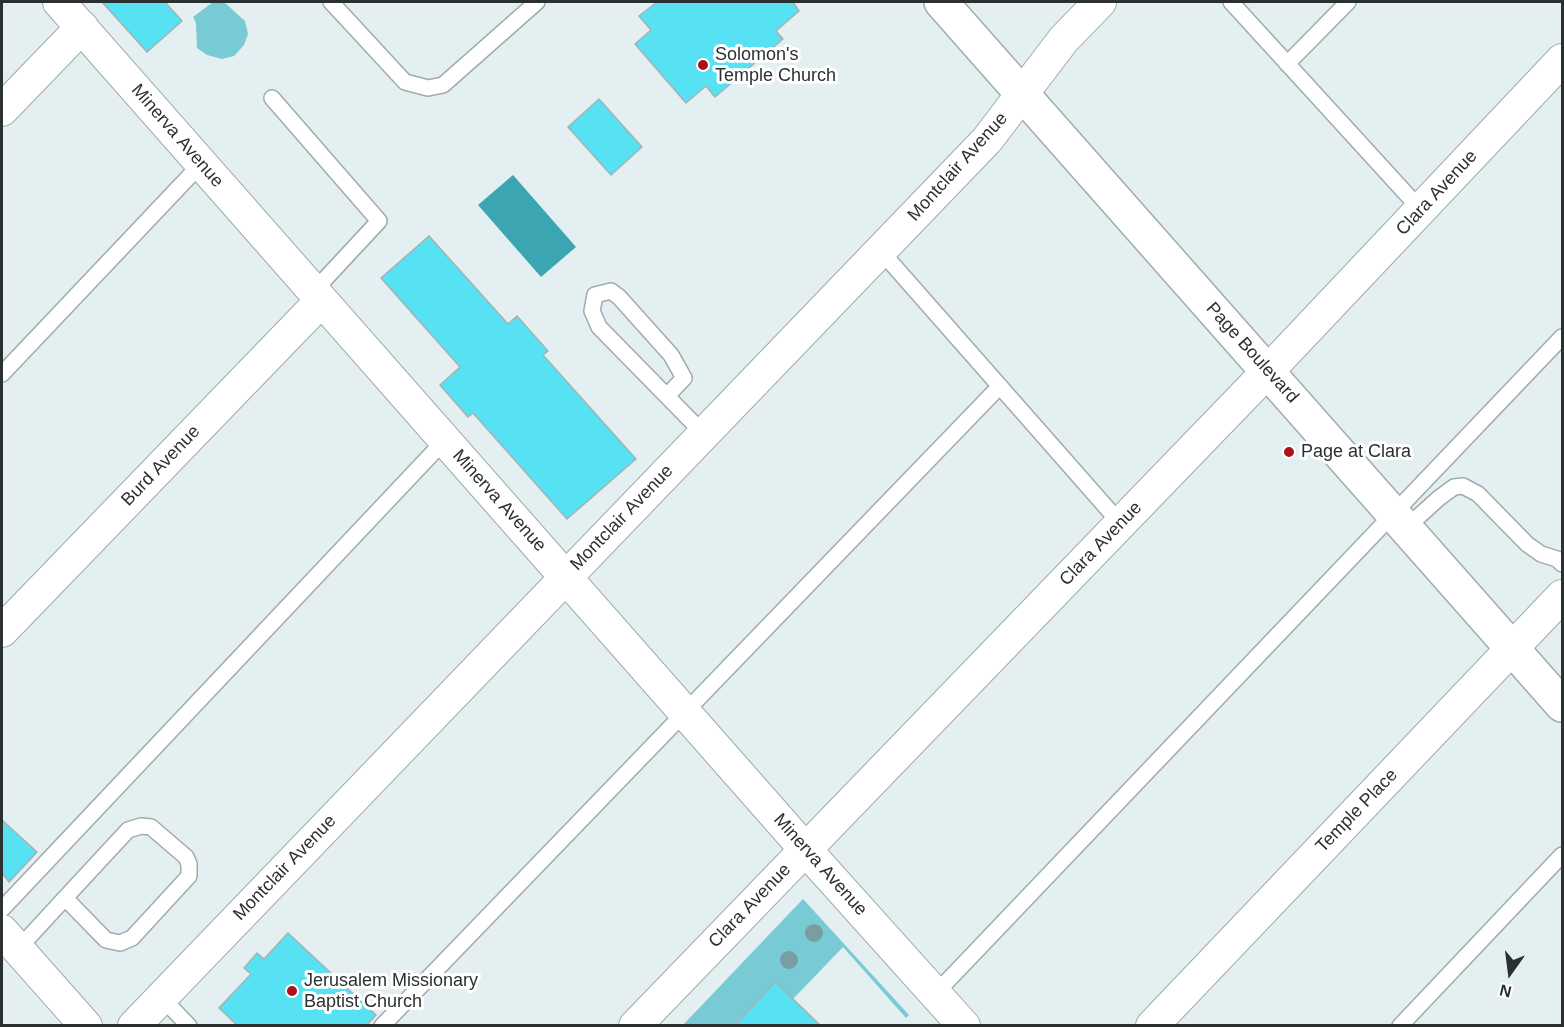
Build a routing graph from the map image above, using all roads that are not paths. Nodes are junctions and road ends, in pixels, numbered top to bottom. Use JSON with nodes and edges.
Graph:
{"nodes":[{"id":1,"x":59,"y":2,"type":"edge"},
{"id":2,"x":331,"y":2,"type":"edge"},
{"id":3,"x":537,"y":2,"type":"edge"},
{"id":4,"x":941,"y":2,"type":"edge"},
{"id":5,"x":1101,"y":2,"type":"edge"},
{"id":6,"x":1231,"y":2,"type":"edge"},
{"id":7,"x":1348,"y":2,"type":"edge"},
{"id":8,"x":82,"y":27,"type":"junction"},
{"id":9,"x":1563,"y":60,"type":"edge"},
{"id":10,"x":1287,"y":64,"type":"junction"},
{"id":11,"x":1022,"y":93,"type":"junction"},
{"id":12,"x":272,"y":98,"type":"dead end"},
{"id":13,"x":2,"y":111,"type":"edge"},
{"id":14,"x":201,"y":164,"type":"junction"},
{"id":15,"x":1421,"y":210,"type":"junction"},
{"id":16,"x":880,"y":250,"type":"junction"},
{"id":17,"x":317,"y":296,"type":"junction"},
{"id":18,"x":1563,"y":337,"type":"edge"},
{"id":19,"x":1268,"y":371,"type":"junction"},
{"id":20,"x":2,"y":374,"type":"edge"},
{"id":21,"x":1000,"y":386,"type":"junction"},
{"id":22,"x":667,"y":396,"type":"junction"},
{"id":23,"x":703,"y":433,"type":"junction"},
{"id":24,"x":445,"y":440,"type":"junction"},
{"id":25,"x":1401,"y":521,"type":"junction"},
{"id":26,"x":1121,"y":524,"type":"junction"},
{"id":27,"x":1563,"y":564,"type":"edge"},
{"id":28,"x":566,"y":576,"type":"junction"},
{"id":29,"x":1563,"y":596,"type":"edge"},
{"id":30,"x":2,"y":631,"type":"edge"},
{"id":31,"x":1513,"y":649,"type":"junction"},
{"id":32,"x":1563,"y":705,"type":"edge"},
{"id":33,"x":684,"y":712,"type":"junction"},
{"id":34,"x":805,"y":849,"type":"junction"},
{"id":35,"x":1563,"y":855,"type":"edge"},
{"id":36,"x":65,"y":898,"type":"junction"},
{"id":37,"x":2,"y":909,"type":"edge"},
{"id":38,"x":10,"y":940,"type":"edge"},
{"id":39,"x":935,"y":994,"type":"junction"},
{"id":40,"x":160,"y":997,"type":"junction"},
{"id":41,"x":86,"y":1026,"type":"edge"},
{"id":42,"x":134,"y":1026,"type":"edge"},
{"id":43,"x":189,"y":1026,"type":"edge"},
{"id":44,"x":382,"y":1026,"type":"edge"},
{"id":45,"x":635,"y":1026,"type":"edge"},
{"id":46,"x":964,"y":1026,"type":"edge"},
{"id":47,"x":1152,"y":1026,"type":"edge"},
{"id":48,"x":1401,"y":1026,"type":"edge"}],
"edges":[{"from":1,"to":8,"type":"street","name":"Minerva Avenue"},
{"from":2,"to":3,"type":"lane"},
{"from":4,"to":11,"type":"main road","name":"Page Boulevard"},
{"from":5,"to":11,"type":"street","name":"Montclair Avenue"},
{"from":6,"to":10,"type":"lane"},
{"from":7,"to":10,"type":"lane"},
{"from":8,"to":13,"type":"street"},
{"from":8,"to":14,"type":"street","name":"Minerva Avenue"},
{"from":9,"to":15,"type":"street","name":"Clara Avenue"},
{"from":10,"to":15,"type":"lane"},
{"from":11,"to":16,"type":"street","name":"Montclair Avenue"},
{"from":11,"to":19,"type":"main road","name":"Page Boulevard"},
{"from":12,"to":17,"type":"lane"},
{"from":14,"to":17,"type":"street","name":"Minerva Avenue"},
{"from":14,"to":20,"type":"lane"},
{"from":15,"to":19,"type":"street","name":"Clara Avenue"},
{"from":16,"to":21,"type":"lane"},
{"from":16,"to":23,"type":"street","name":"Montclair Avenue"},
{"from":17,"to":24,"type":"street","name":"Minerva Avenue"},
{"from":17,"to":30,"type":"street","name":"Burd Avenue"},
{"from":18,"to":25,"type":"lane"},
{"from":19,"to":25,"type":"main road","name":"Page Boulevard"},
{"from":19,"to":26,"type":"street","name":"Clara Avenue"},
{"from":21,"to":26,"type":"lane"},
{"from":21,"to":33,"type":"lane"},
{"from":22,"to":22,"type":"lane"},
{"from":22,"to":23,"type":"lane"},
{"from":23,"to":28,"type":"street","name":"Montclair Avenue"},
{"from":24,"to":28,"type":"street","name":"Minerva Avenue"},
{"from":24,"to":37,"type":"lane"},
{"from":25,"to":27,"type":"lane"},
{"from":25,"to":31,"type":"main road","name":"Page Boulevard"},
{"from":25,"to":39,"type":"lane"},
{"from":26,"to":34,"type":"street","name":"Clara Avenue"},
{"from":28,"to":33,"type":"street","name":"Minerva Avenue"},
{"from":28,"to":40,"type":"street","name":"Montclair Avenue"},
{"from":29,"to":31,"type":"street","name":"Temple Place"},
{"from":31,"to":32,"type":"main road","name":"Page Boulevard"},
{"from":31,"to":47,"type":"street","name":"Temple Place"},
{"from":33,"to":34,"type":"street","name":"Minerva Avenue"},
{"from":33,"to":44,"type":"lane"},
{"from":34,"to":39,"type":"street","name":"Minerva Avenue"},
{"from":34,"to":45,"type":"street","name":"Clara Avenue"},
{"from":35,"to":48,"type":"lane"},
{"from":36,"to":36,"type":"lane"},
{"from":36,"to":38,"type":"lane"},
{"from":38,"to":41,"type":"street"},
{"from":39,"to":46,"type":"street","name":"Minerva Avenue"},
{"from":40,"to":42,"type":"street","name":"Montclair Avenue"},
{"from":40,"to":43,"type":"lane"}]}
